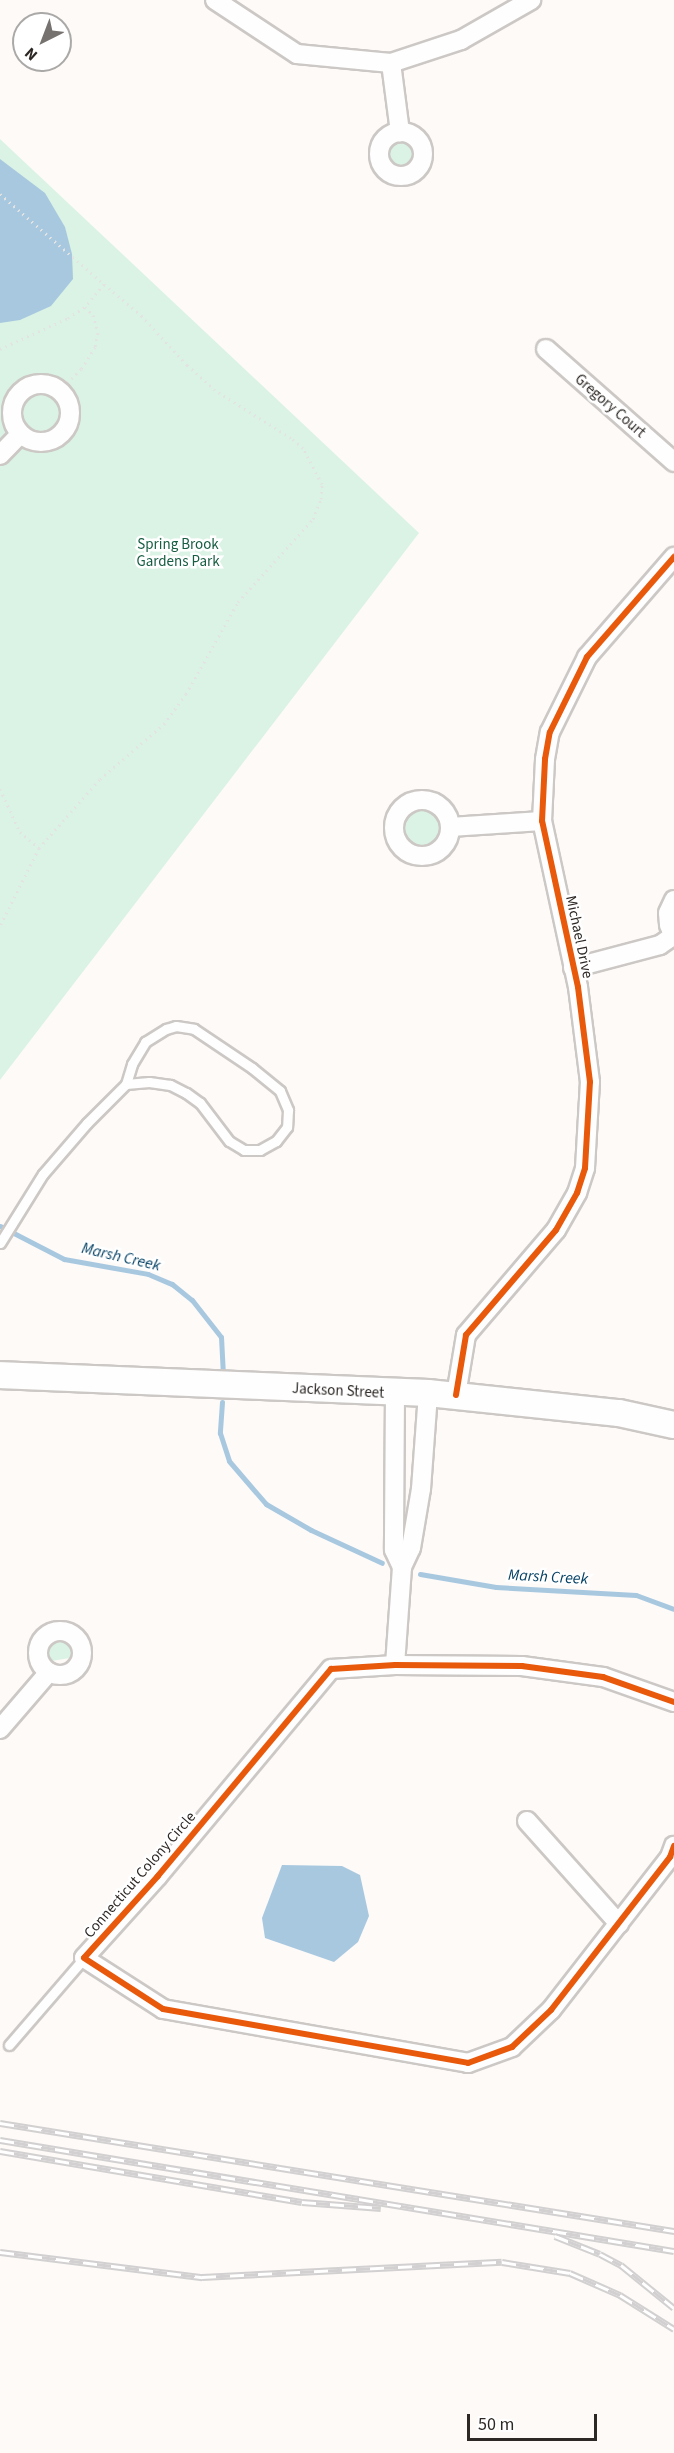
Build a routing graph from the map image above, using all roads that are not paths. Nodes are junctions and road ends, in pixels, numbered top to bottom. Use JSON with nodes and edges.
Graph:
{"nodes":[{"id":1,"x":215,"y":0,"type":"edge"},
{"id":2,"x":531,"y":0,"type":"edge"},
{"id":3,"x":391,"y":63,"type":"junction"},
{"id":4,"x":400,"y":132,"type":"dead end"},
{"id":5,"x":546,"y":349,"type":"dead end"},
{"id":6,"x":20,"y":434,"type":"junction"},
{"id":7,"x":0,"y":455,"type":"edge"},
{"id":8,"x":674,"y":462,"type":"edge"},
{"id":9,"x":674,"y":557,"type":"edge"},
{"id":10,"x":542,"y":821,"type":"junction"},
{"id":11,"x":450,"y":827,"type":"dead end"},
{"id":12,"x":674,"y":900,"type":"edge"},
{"id":13,"x":674,"y":936,"type":"edge"},
{"id":14,"x":573,"y":968,"type":"junction"},
{"id":15,"x":126,"y":1084,"type":"junction"},
{"id":16,"x":0,"y":1243,"type":"edge"},
{"id":17,"x":0,"y":1375,"type":"edge"},
{"id":18,"x":395,"y":1393,"type":"junction"},
{"id":19,"x":428,"y":1393,"type":"junction"},
{"id":20,"x":456,"y":1395,"type":"junction"},
{"id":21,"x":674,"y":1425,"type":"edge"},
{"id":22,"x":402,"y":1567,"type":"junction"},
{"id":23,"x":396,"y":1665,"type":"junction"},
{"id":24,"x":49,"y":1672,"type":"dead end"},
{"id":25,"x":674,"y":1702,"type":"edge"},
{"id":26,"x":0,"y":1729,"type":"edge"},
{"id":27,"x":527,"y":1821,"type":"dead end"},
{"id":28,"x":674,"y":1846,"type":"edge"},
{"id":29,"x":619,"y":1924,"type":"junction"},
{"id":30,"x":84,"y":1958,"type":"junction"},
{"id":31,"x":9,"y":2045,"type":"dead end"}],
"edges":[{"from":1,"to":3,"type":"street"},
{"from":2,"to":3,"type":"street"},
{"from":3,"to":4,"type":"street"},
{"from":5,"to":8,"type":"street","name":"Gregory Court"},
{"from":6,"to":6,"type":"street"},
{"from":6,"to":7,"type":"street"},
{"from":9,"to":10,"type":"street","name":"Michael Drive"},
{"from":10,"to":11,"type":"street"},
{"from":10,"to":14,"type":"street","name":"Michael Drive"},
{"from":12,"to":13,"type":"street"},
{"from":13,"to":14,"type":"street"},
{"from":14,"to":20,"type":"street","name":"Michael Drive"},
{"from":15,"to":15,"type":"lane"},
{"from":15,"to":16,"type":"lane"},
{"from":17,"to":18,"type":"street","name":"Jackson Street"},
{"from":18,"to":19,"type":"street","name":"Jackson Street"},
{"from":18,"to":22,"type":"street"},
{"from":19,"to":20,"type":"street","name":"Jackson Street"},
{"from":19,"to":22,"type":"street"},
{"from":20,"to":21,"type":"street","name":"Jackson Street"},
{"from":22,"to":23,"type":"street"},
{"from":23,"to":25,"type":"street","name":"Connecticut Colony Circle"},
{"from":23,"to":30,"type":"street","name":"Connecticut Colony Circle"},
{"from":24,"to":26,"type":"street"},
{"from":27,"to":29,"type":"street"},
{"from":28,"to":29,"type":"street","name":"Connecticut Colony Circle"},
{"from":29,"to":30,"type":"street","name":"Connecticut Colony Circle"},
{"from":30,"to":31,"type":"lane","name":"Connecticut Colony Circle"}]}
